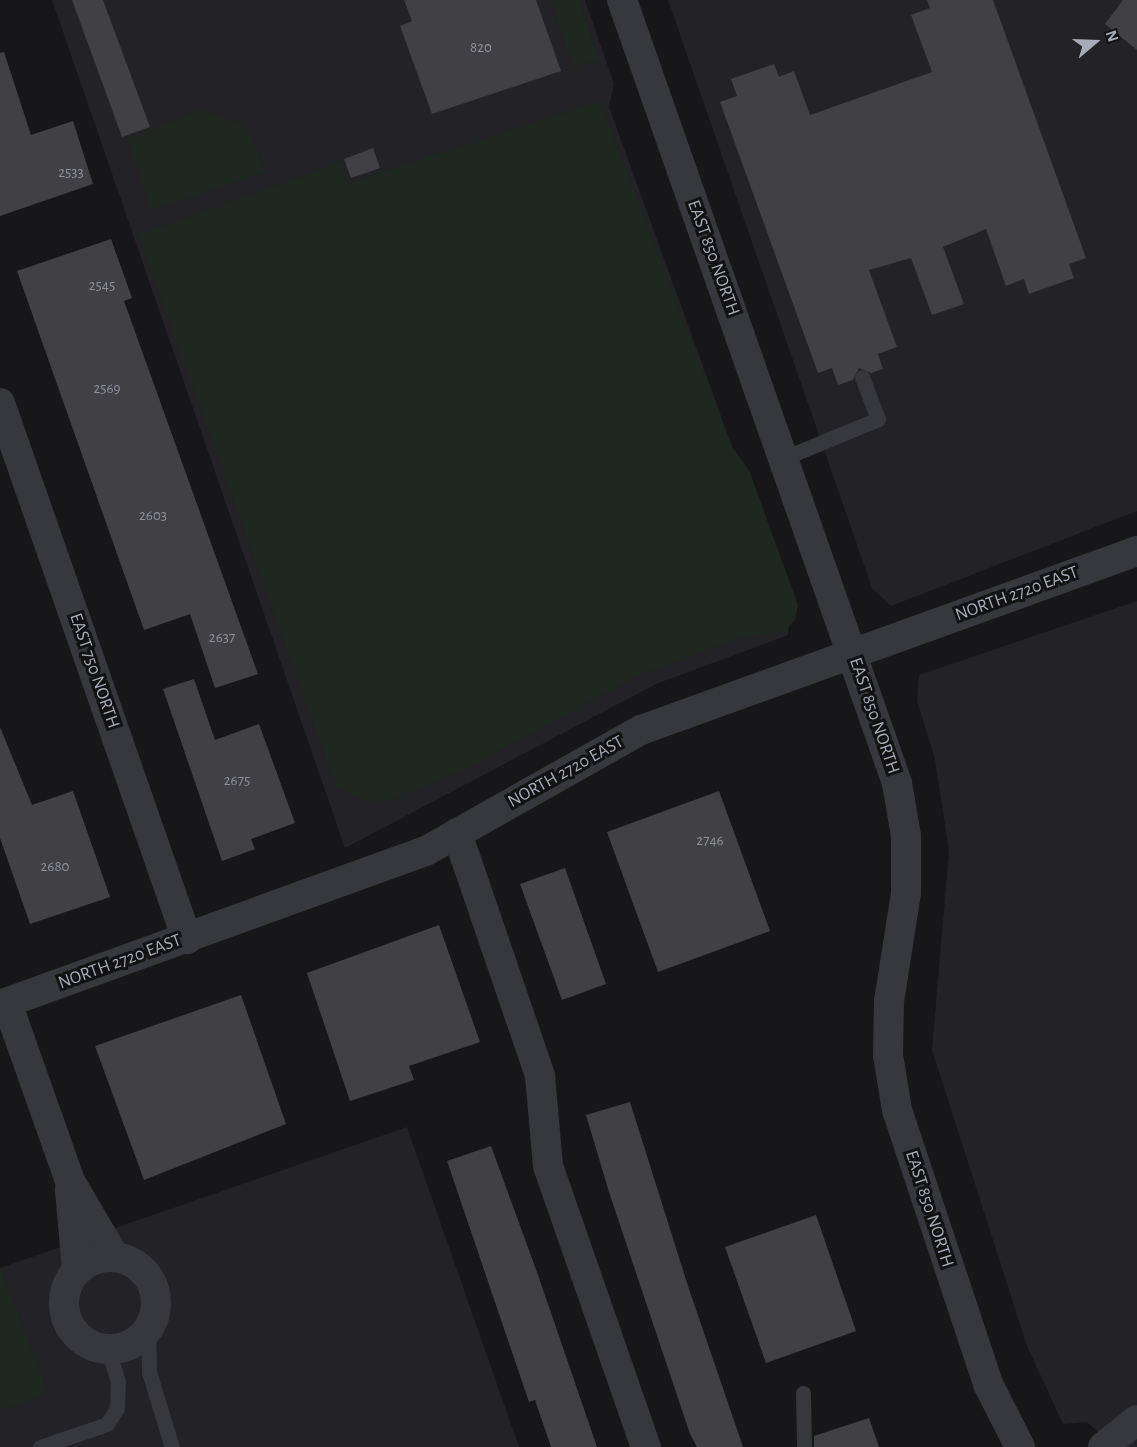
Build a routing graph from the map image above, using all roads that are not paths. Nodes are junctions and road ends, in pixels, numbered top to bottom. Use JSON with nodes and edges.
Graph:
{"nodes":[{"id":1,"x":622,"y":0,"type":"edge"},
{"id":2,"x":862,"y":376,"type":"dead end"},
{"id":3,"x":0,"y":403,"type":"edge"},
{"id":4,"x":784,"y":458,"type":"junction"},
{"id":5,"x":1137,"y":551,"type":"edge"},
{"id":6,"x":853,"y":654,"type":"junction"},
{"id":7,"x":457,"y":833,"type":"junction"},
{"id":8,"x":188,"y":939,"type":"junction"},
{"id":9,"x":3,"y":1004,"type":"edge"},
{"id":10,"x":70,"y":1181,"type":"junction"},
{"id":11,"x":114,"y":1256,"type":"junction"},
{"id":12,"x":77,"y":1270,"type":"junction"},
{"id":13,"x":148,"y":1330,"type":"junction"},
{"id":14,"x":108,"y":1349,"type":"junction"},
{"id":15,"x":803,"y":1393,"type":"dead end"},
{"id":16,"x":1137,"y":1420,"type":"edge"},
{"id":17,"x":40,"y":1447,"type":"edge"},
{"id":18,"x":172,"y":1447,"type":"edge"},
{"id":19,"x":646,"y":1447,"type":"edge"},
{"id":20,"x":804,"y":1447,"type":"edge"},
{"id":21,"x":1020,"y":1447,"type":"edge"},
{"id":22,"x":1103,"y":1447,"type":"edge"}],
"edges":[{"from":1,"to":4,"type":"street","name":"EAST 850 NORTH"},
{"from":2,"to":4,"type":"lane"},
{"from":3,"to":8,"type":"street","name":"EAST 750 NORTH"},
{"from":4,"to":6,"type":"street","name":"EAST 850 NORTH"},
{"from":5,"to":6,"type":"street","name":"NORTH 2720 EAST"},
{"from":6,"to":7,"type":"street","name":"NORTH 2720 EAST"},
{"from":6,"to":21,"type":"street","name":"EAST 850 NORTH"},
{"from":7,"to":8,"type":"street","name":"NORTH 2720 EAST"},
{"from":7,"to":19,"type":"street"},
{"from":8,"to":9,"type":"street","name":"NORTH 2720 EAST"},
{"from":9,"to":10,"type":"street"},
{"from":10,"to":11,"type":"street"},
{"from":10,"to":12,"type":"street"},
{"from":11,"to":12,"type":"street"},
{"from":11,"to":13,"type":"street"},
{"from":12,"to":14,"type":"street"},
{"from":13,"to":14,"type":"street"},
{"from":13,"to":18,"type":"lane"},
{"from":14,"to":17,"type":"lane"},
{"from":15,"to":20,"type":"lane"},
{"from":16,"to":22,"type":"street"}]}
